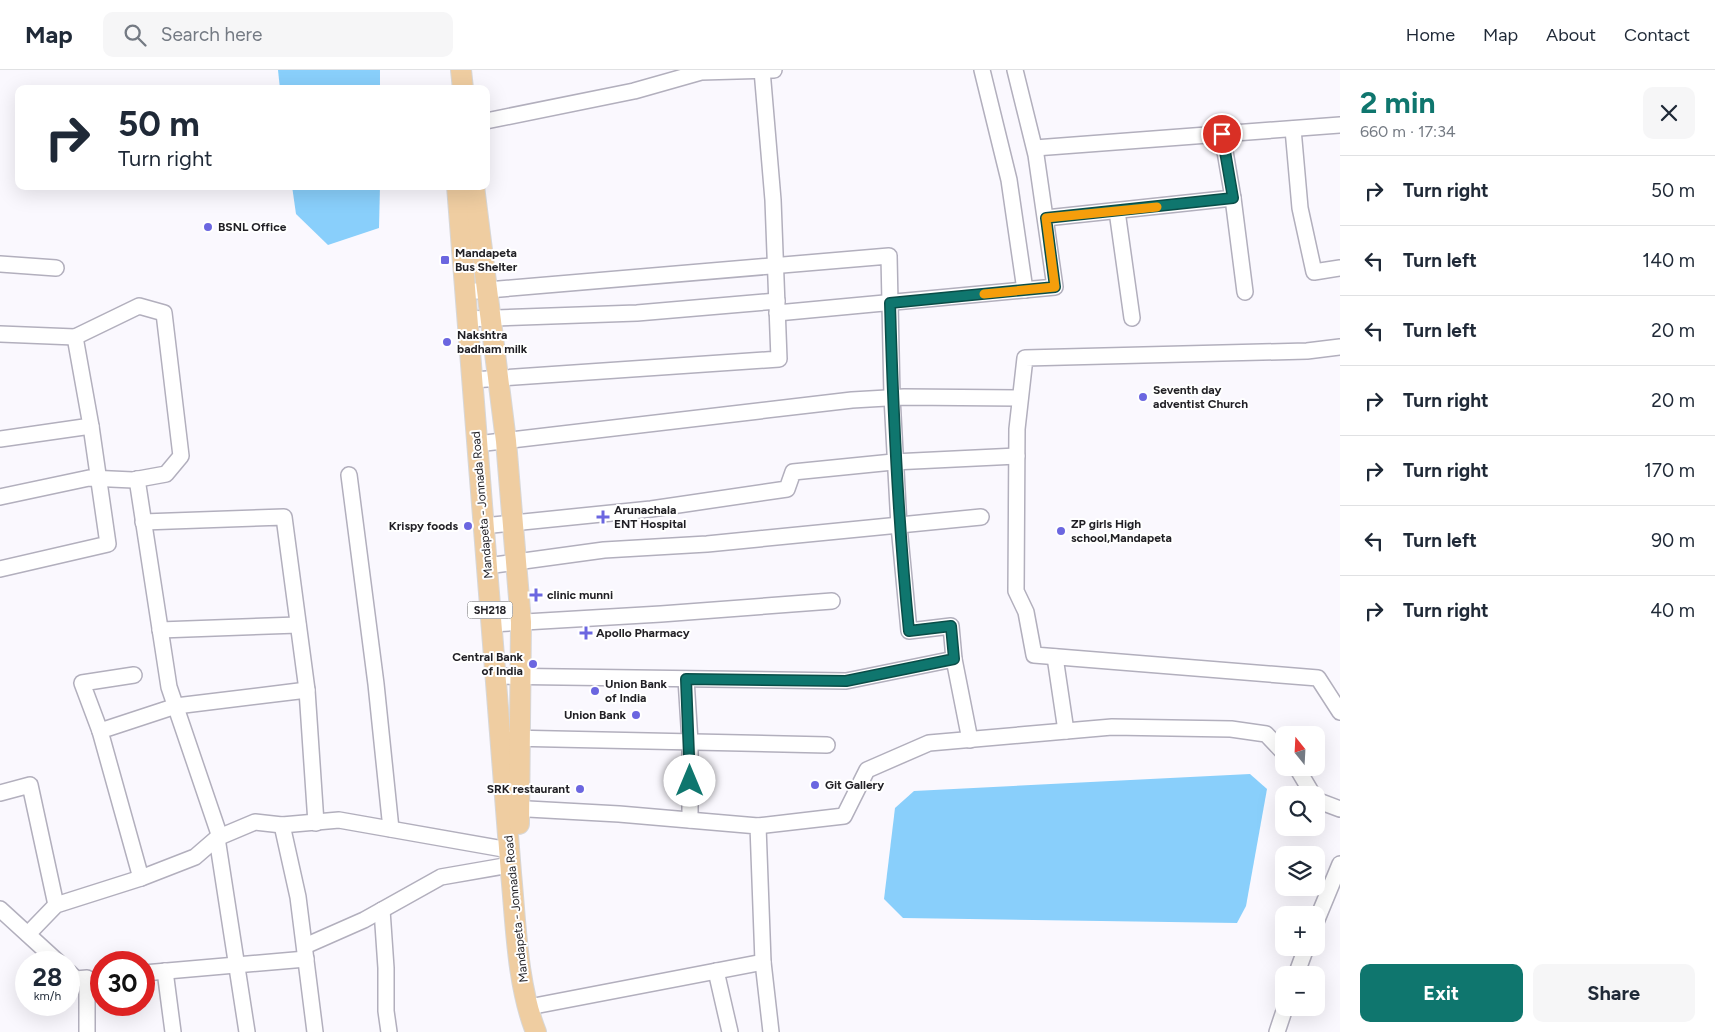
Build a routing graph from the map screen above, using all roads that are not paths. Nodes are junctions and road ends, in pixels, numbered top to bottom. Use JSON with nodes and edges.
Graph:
{"nodes":[{"id":1,"x":447,"y":70,"type":"edge"},
{"id":2,"x":461,"y":70,"type":"edge"},
{"id":3,"x":766,"y":70,"type":"edge"},
{"id":4,"x":982,"y":70,"type":"edge"},
{"id":5,"x":1016,"y":70,"type":"edge"},
{"id":6,"x":449,"y":85,"type":"edge"},
{"id":7,"x":463,"y":85,"type":"edge"},
{"id":8,"x":490,"y":120,"type":"edge"},
{"id":9,"x":1340,"y":125,"type":"edge"},
{"id":10,"x":1293,"y":129,"type":"junction"},
{"id":11,"x":1222,"y":134,"type":"junction"},
{"id":12,"x":1035,"y":148,"type":"junction"},
{"id":13,"x":456,"y":190,"type":"edge"},
{"id":14,"x":474,"y":190,"type":"edge"},
{"id":15,"x":1233,"y":198,"type":"junction"},
{"id":16,"x":1117,"y":211,"type":"junction"},
{"id":17,"x":1046,"y":218,"type":"junction"},
{"id":18,"x":0,"y":264,"type":"edge"},
{"id":19,"x":776,"y":266,"type":"junction"},
{"id":20,"x":56,"y":268,"type":"dead end"},
{"id":21,"x":1340,"y":268,"type":"edge"},
{"id":22,"x":486,"y":290,"type":"junction"},
{"id":23,"x":1025,"y":290,"type":"junction"},
{"id":24,"x":465,"y":292,"type":"junction"},
{"id":25,"x":1245,"y":292,"type":"dead end"},
{"id":26,"x":890,"y":303,"type":"junction"},
{"id":27,"x":777,"y":307,"type":"junction"},
{"id":28,"x":489,"y":318,"type":"junction"},
{"id":29,"x":1132,"y":318,"type":"dead end"},
{"id":30,"x":467,"y":320,"type":"junction"},
{"id":31,"x":0,"y":334,"type":"edge"},
{"id":32,"x":75,"y":338,"type":"junction"},
{"id":33,"x":1340,"y":347,"type":"edge"},
{"id":34,"x":497,"y":378,"type":"junction"},
{"id":35,"x":472,"y":380,"type":"junction"},
{"id":36,"x":892,"y":398,"type":"junction"},
{"id":37,"x":1020,"y":398,"type":"junction"},
{"id":38,"x":91,"y":426,"type":"junction"},
{"id":39,"x":0,"y":439,"type":"edge"},
{"id":40,"x":506,"y":441,"type":"junction"},
{"id":41,"x":477,"y":444,"type":"junction"},
{"id":42,"x":1017,"y":456,"type":"junction"},
{"id":43,"x":896,"y":462,"type":"junction"},
{"id":44,"x":349,"y":476,"type":"dead end"},
{"id":45,"x":98,"y":478,"type":"junction"},
{"id":46,"x":137,"y":479,"type":"junction"},
{"id":47,"x":0,"y":497,"type":"edge"},
{"id":48,"x":981,"y":517,"type":"dead end"},
{"id":49,"x":143,"y":522,"type":"junction"},
{"id":50,"x":514,"y":523,"type":"junction"},
{"id":51,"x":484,"y":526,"type":"junction"},
{"id":52,"x":899,"y":526,"type":"junction"},
{"id":53,"x":516,"y":562,"type":"junction"},
{"id":54,"x":487,"y":566,"type":"junction"},
{"id":55,"x":0,"y":568,"type":"edge"},
{"id":56,"x":832,"y":601,"type":"dead end"},
{"id":57,"x":521,"y":622,"type":"junction"},
{"id":58,"x":491,"y":624,"type":"junction"},
{"id":59,"x":298,"y":625,"type":"junction"},
{"id":60,"x":160,"y":630,"type":"junction"},
{"id":61,"x":1055,"y":657,"type":"junction"},
{"id":62,"x":954,"y":659,"type":"junction"},
{"id":63,"x":134,"y":675,"type":"dead end"},
{"id":64,"x":495,"y":676,"type":"junction"},
{"id":65,"x":520,"y":677,"type":"junction"},
{"id":66,"x":686,"y":679,"type":"junction"},
{"id":67,"x":307,"y":690,"type":"junction"},
{"id":68,"x":176,"y":706,"type":"junction"},
{"id":69,"x":1340,"y":712,"type":"edge"},
{"id":70,"x":100,"y":731,"type":"junction"},
{"id":71,"x":1066,"y":731,"type":"junction"},
{"id":72,"x":510,"y":738,"type":"junction"},
{"id":73,"x":970,"y":740,"type":"junction"},
{"id":74,"x":690,"y":742,"type":"junction"},
{"id":75,"x":1275,"y":744,"type":"edge"},
{"id":76,"x":827,"y":745,"type":"dead end"},
{"id":77,"x":0,"y":793,"type":"edge"},
{"id":78,"x":1325,"y":803,"type":"edge"},
{"id":79,"x":512,"y":808,"type":"junction"},
{"id":80,"x":1340,"y":809,"type":"edge"},
{"id":81,"x":690,"y":820,"type":"junction"},
{"id":82,"x":316,"y":823,"type":"junction"},
{"id":83,"x":282,"y":825,"type":"junction"},
{"id":84,"x":758,"y":826,"type":"junction"},
{"id":85,"x":391,"y":829,"type":"junction"},
{"id":86,"x":218,"y":838,"type":"junction"},
{"id":87,"x":510,"y":858,"type":"junction"},
{"id":88,"x":1340,"y":864,"type":"edge"},
{"id":89,"x":141,"y":878,"type":"junction"},
{"id":90,"x":56,"y":905,"type":"junction"},
{"id":91,"x":1323,"y":906,"type":"edge"},
{"id":92,"x":0,"y":909,"type":"edge"},
{"id":93,"x":382,"y":910,"type":"junction"},
{"id":94,"x":28,"y":934,"type":"junction"},
{"id":95,"x":46,"y":951,"type":"edge"},
{"id":96,"x":305,"y":952,"type":"junction"},
{"id":97,"x":763,"y":962,"type":"junction"},
{"id":98,"x":237,"y":964,"type":"junction"},
{"id":99,"x":165,"y":971,"type":"junction"},
{"id":100,"x":716,"y":971,"type":"junction"},
{"id":101,"x":155,"y":972,"type":"edge"},
{"id":102,"x":533,"y":1006,"type":"junction"},
{"id":103,"x":90,"y":1009,"type":"edge"},
{"id":104,"x":1282,"y":1016,"type":"edge"},
{"id":105,"x":87,"y":1032,"type":"edge"},
{"id":106,"x":173,"y":1032,"type":"edge"},
{"id":107,"x":247,"y":1032,"type":"edge"},
{"id":108,"x":315,"y":1032,"type":"edge"},
{"id":109,"x":389,"y":1032,"type":"edge"},
{"id":110,"x":536,"y":1032,"type":"edge"},
{"id":111,"x":543,"y":1032,"type":"edge"},
{"id":112,"x":730,"y":1032,"type":"edge"},
{"id":113,"x":771,"y":1032,"type":"edge"},
{"id":114,"x":1277,"y":1032,"type":"edge"}],
"edges":[{"from":1,"to":6,"type":"main road"},
{"from":2,"to":7,"type":"main road"},
{"from":3,"to":8,"type":"street"},
{"from":3,"to":19,"type":"street"},
{"from":4,"to":23,"type":"street"},
{"from":5,"to":12,"type":"street"},
{"from":9,"to":10,"type":"street"},
{"from":10,"to":11,"type":"street"},
{"from":10,"to":21,"type":"street"},
{"from":11,"to":12,"type":"street"},
{"from":11,"to":15,"type":"street"},
{"from":12,"to":17,"type":"street"},
{"from":13,"to":24,"type":"main road","name":"Mandapeta - Jonnada Road","number":"SH218"},
{"from":14,"to":22,"type":"main road","number":"SH218"},
{"from":15,"to":16,"type":"street"},
{"from":15,"to":25,"type":"street"},
{"from":16,"to":17,"type":"street"},
{"from":16,"to":29,"type":"street"},
{"from":17,"to":23,"type":"street"},
{"from":18,"to":20,"type":"street"},
{"from":19,"to":22,"type":"street"},
{"from":19,"to":26,"type":"street"},
{"from":19,"to":27,"type":"street"},
{"from":22,"to":24,"type":"street"},
{"from":22,"to":28,"type":"main road","number":"SH218"},
{"from":23,"to":26,"type":"street"},
{"from":24,"to":30,"type":"main road","name":"Mandapeta - Jonnada Road","number":"SH218"},
{"from":26,"to":27,"type":"street"},
{"from":26,"to":36,"type":"street"},
{"from":27,"to":28,"type":"street"},
{"from":27,"to":34,"type":"street"},
{"from":28,"to":30,"type":"street"},
{"from":28,"to":34,"type":"main road","number":"SH218"},
{"from":30,"to":35,"type":"main road","name":"Mandapeta - Jonnada Road","number":"SH218"},
{"from":31,"to":32,"type":"street"},
{"from":32,"to":38,"type":"street"},
{"from":32,"to":46,"type":"street"},
{"from":33,"to":37,"type":"street"},
{"from":34,"to":35,"type":"street"},
{"from":34,"to":40,"type":"main road","number":"SH218"},
{"from":35,"to":41,"type":"main road","name":"Mandapeta - Jonnada Road","number":"SH218"},
{"from":36,"to":37,"type":"street"},
{"from":36,"to":40,"type":"street"},
{"from":36,"to":43,"type":"street"},
{"from":37,"to":42,"type":"street"},
{"from":38,"to":39,"type":"street"},
{"from":38,"to":45,"type":"street"},
{"from":40,"to":41,"type":"street"},
{"from":40,"to":50,"type":"main road","number":"SH218"},
{"from":41,"to":51,"type":"main road","name":"Mandapeta - Jonnada Road","number":"SH218"},
{"from":42,"to":43,"type":"street"},
{"from":42,"to":61,"type":"street"},
{"from":43,"to":50,"type":"street"},
{"from":43,"to":52,"type":"street"},
{"from":44,"to":85,"type":"street"},
{"from":45,"to":46,"type":"street"},
{"from":45,"to":47,"type":"street"},
{"from":45,"to":55,"type":"street"},
{"from":46,"to":49,"type":"street"},
{"from":48,"to":52,"type":"street"},
{"from":49,"to":59,"type":"street"},
{"from":49,"to":60,"type":"street"},
{"from":50,"to":51,"type":"street"},
{"from":50,"to":53,"type":"main road","number":"SH218"},
{"from":51,"to":54,"type":"main road","name":"Mandapeta - Jonnada Road","number":"SH218"},
{"from":52,"to":53,"type":"street"},
{"from":52,"to":62,"type":"street"},
{"from":53,"to":54,"type":"street"},
{"from":53,"to":57,"type":"main road","number":"SH218"},
{"from":54,"to":58,"type":"main road","name":"Mandapeta - Jonnada Road","number":"SH218"},
{"from":56,"to":57,"type":"street"},
{"from":57,"to":58,"type":"street"},
{"from":57,"to":65,"type":"main road","number":"SH218"},
{"from":58,"to":64,"type":"main road","name":"Mandapeta - Jonnada Road","number":"SH218"},
{"from":59,"to":60,"type":"street"},
{"from":59,"to":67,"type":"street"},
{"from":60,"to":68,"type":"street"},
{"from":61,"to":69,"type":"street"},
{"from":61,"to":71,"type":"street"},
{"from":62,"to":66,"type":"street"},
{"from":62,"to":73,"type":"street"},
{"from":63,"to":70,"type":"street"},
{"from":64,"to":65,"type":"street"},
{"from":64,"to":72,"type":"main road","name":"Mandapeta - Jonnada Road","number":"SH218"},
{"from":65,"to":66,"type":"street"},
{"from":65,"to":72,"type":"main road","number":"SH218"},
{"from":66,"to":74,"type":"street"},
{"from":67,"to":68,"type":"street"},
{"from":67,"to":82,"type":"street"},
{"from":68,"to":70,"type":"street"},
{"from":68,"to":86,"type":"street"},
{"from":70,"to":89,"type":"street"},
{"from":71,"to":73,"type":"street"},
{"from":71,"to":75,"type":"street"},
{"from":72,"to":74,"type":"street"},
{"from":72,"to":79,"type":"main road","name":"Mandapeta - Jonnada Road","number":"SH218"},
{"from":73,"to":84,"type":"street"},
{"from":74,"to":76,"type":"street"},
{"from":74,"to":81,"type":"street"},
{"from":77,"to":90,"type":"street"},
{"from":78,"to":80,"type":"street"},
{"from":79,"to":81,"type":"street"},
{"from":79,"to":87,"type":"main road","name":"Mandapeta - Jonnada Road","number":"SH218"},
{"from":79,"to":102,"type":"main road","number":"SH218"},
{"from":81,"to":84,"type":"street"},
{"from":82,"to":83,"type":"street"},
{"from":82,"to":85,"type":"street"},
{"from":83,"to":86,"type":"street"},
{"from":83,"to":96,"type":"street"},
{"from":84,"to":97,"type":"street"},
{"from":85,"to":87,"type":"street"},
{"from":86,"to":89,"type":"street"},
{"from":86,"to":98,"type":"street"},
{"from":87,"to":93,"type":"street"},
{"from":87,"to":102,"type":"main road","name":"Mandapeta - Jonnada Road","number":"SH218"},
{"from":88,"to":91,"type":"street"},
{"from":89,"to":90,"type":"street"},
{"from":90,"to":94,"type":"street"},
{"from":92,"to":94,"type":"street"},
{"from":93,"to":96,"type":"street"},
{"from":93,"to":109,"type":"street"},
{"from":94,"to":95,"type":"street"},
{"from":96,"to":98,"type":"street"},
{"from":96,"to":108,"type":"street"},
{"from":97,"to":100,"type":"street"},
{"from":97,"to":113,"type":"street"},
{"from":98,"to":99,"type":"street"},
{"from":98,"to":107,"type":"street"},
{"from":99,"to":101,"type":"street"},
{"from":99,"to":106,"type":"street"},
{"from":100,"to":102,"type":"street"},
{"from":100,"to":112,"type":"street"},
{"from":102,"to":110,"type":"main road","name":"Mandapeta - Jonnada Road","number":"SH218"},
{"from":102,"to":111,"type":"main road","number":"SH218"},
{"from":103,"to":105,"type":"street"},
{"from":104,"to":114,"type":"street"}]}
